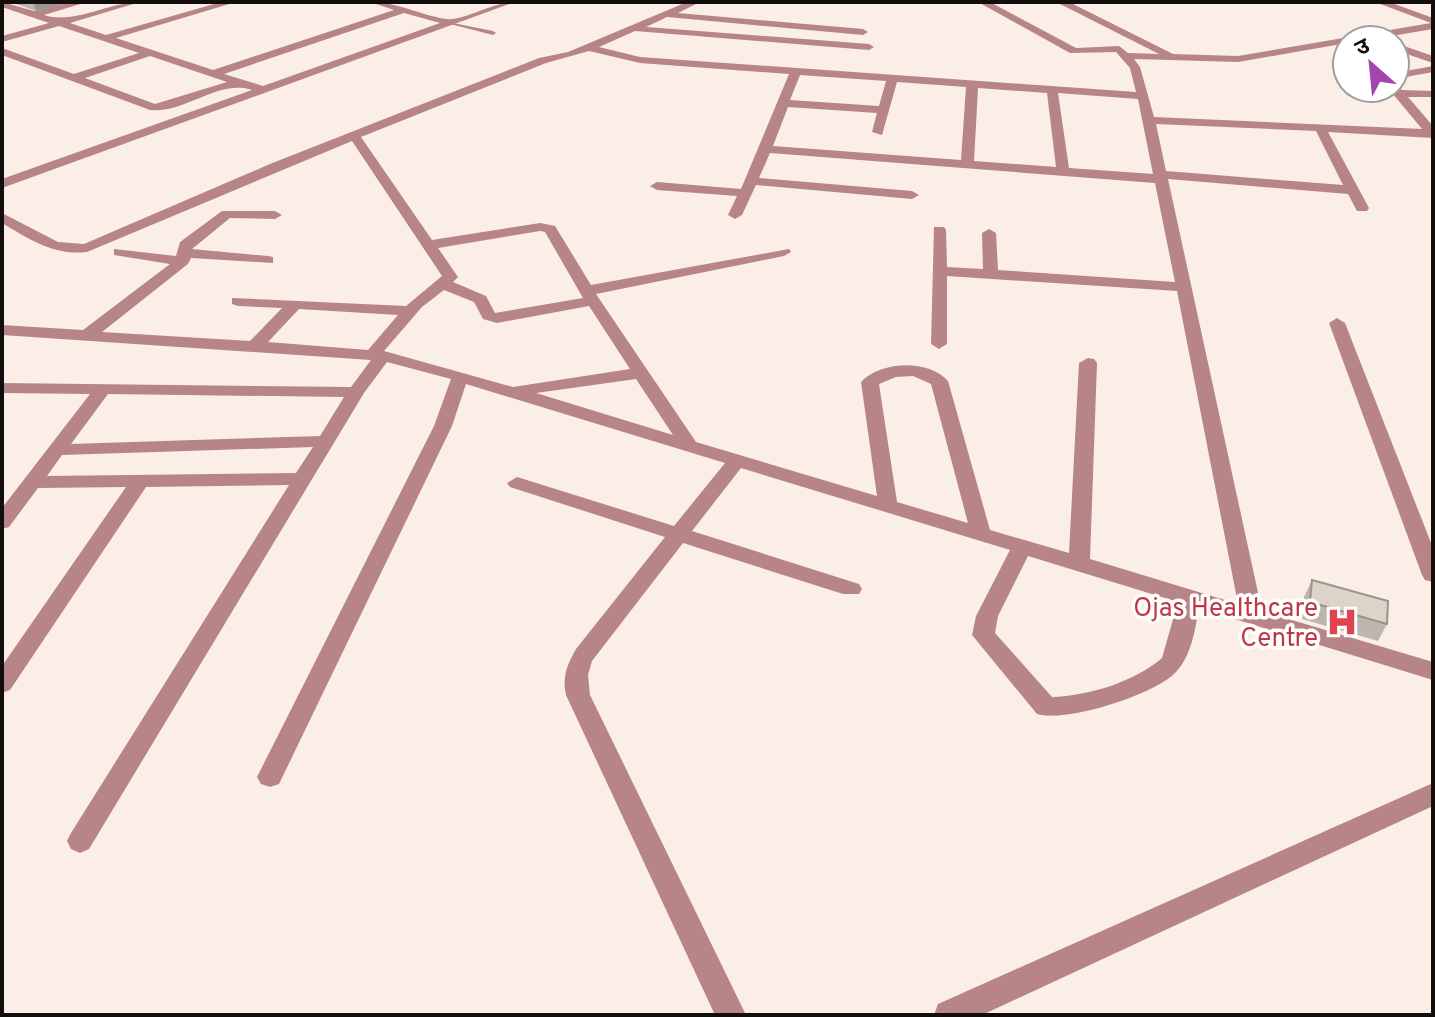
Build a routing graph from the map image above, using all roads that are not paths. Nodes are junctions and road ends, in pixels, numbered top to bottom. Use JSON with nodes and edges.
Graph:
{"nodes":[{"id":1,"x":9,"y":2,"type":"edge"},
{"id":2,"x":82,"y":2,"type":"edge"},
{"id":3,"x":135,"y":2,"type":"edge"},
{"id":4,"x":231,"y":2,"type":"edge"},
{"id":5,"x":375,"y":2,"type":"edge"},
{"id":6,"x":510,"y":2,"type":"edge"},
{"id":7,"x":695,"y":2,"type":"edge"},
{"id":8,"x":983,"y":2,"type":"edge"},
{"id":9,"x":1061,"y":2,"type":"edge"},
{"id":10,"x":1380,"y":2,"type":"edge"},
{"id":11,"x":2,"y":4,"type":"edge"},
{"id":12,"x":401,"y":11,"type":"junction"},
{"id":13,"x":35,"y":15,"type":"junction"},
{"id":14,"x":665,"y":15,"type":"junction"},
{"id":15,"x":60,"y":23,"type":"junction"},
{"id":16,"x":450,"y":23,"type":"junction"},
{"id":17,"x":1433,"y":23,"type":"edge"},
{"id":18,"x":629,"y":29,"type":"junction"},
{"id":19,"x":1411,"y":29,"type":"edge"},
{"id":20,"x":863,"y":32,"type":"dead end"},
{"id":21,"x":493,"y":33,"type":"dead end"},
{"id":22,"x":106,"y":38,"type":"junction"},
{"id":23,"x":2,"y":39,"type":"edge"},
{"id":24,"x":1331,"y":43,"type":"edge"},
{"id":25,"x":586,"y":47,"type":"junction"},
{"id":26,"x":869,"y":47,"type":"dead end"},
{"id":27,"x":2,"y":51,"type":"edge"},
{"id":28,"x":1411,"y":52,"type":"edge"},
{"id":29,"x":149,"y":53,"type":"junction"},
{"id":30,"x":1128,"y":56,"type":"junction"},
{"id":31,"x":1175,"y":58,"type":"junction"},
{"id":32,"x":1433,"y":60,"type":"edge"},
{"id":33,"x":1433,"y":69,"type":"edge"},
{"id":34,"x":795,"y":72,"type":"junction"},
{"id":35,"x":1411,"y":73,"type":"edge"},
{"id":36,"x":213,"y":74,"type":"junction"},
{"id":37,"x":74,"y":78,"type":"junction"},
{"id":38,"x":892,"y":80,"type":"junction"},
{"id":39,"x":237,"y":82,"type":"junction"},
{"id":40,"x":972,"y":85,"type":"junction"},
{"id":41,"x":1052,"y":90,"type":"junction"},
{"id":42,"x":265,"y":91,"type":"junction"},
{"id":43,"x":841,"y":91,"type":"junction"},
{"id":44,"x":1411,"y":92,"type":"edge"},
{"id":45,"x":1433,"y":94,"type":"edge"},
{"id":46,"x":1143,"y":96,"type":"junction"},
{"id":47,"x":782,"y":103,"type":"junction"},
{"id":48,"x":1408,"y":104,"type":"edge"},
{"id":49,"x":884,"y":110,"type":"junction"},
{"id":50,"x":1415,"y":112,"type":"junction"},
{"id":51,"x":1433,"y":113,"type":"edge"},
{"id":52,"x":1149,"y":120,"type":"junction"},
{"id":53,"x":1320,"y":128,"type":"junction"},
{"id":54,"x":878,"y":132,"type":"dead end"},
{"id":55,"x":1433,"y":133,"type":"edge"},
{"id":56,"x":354,"y":135,"type":"junction"},
{"id":57,"x":766,"y":149,"type":"junction"},
{"id":58,"x":967,"y":166,"type":"junction"},
{"id":59,"x":1063,"y":172,"type":"junction"},
{"id":60,"x":1160,"y":176,"type":"junction"},
{"id":61,"x":2,"y":184,"type":"edge"},
{"id":62,"x":657,"y":186,"type":"dead end"},
{"id":63,"x":748,"y":187,"type":"junction"},
{"id":64,"x":1352,"y":190,"type":"junction"},
{"id":65,"x":912,"y":195,"type":"dead end"},
{"id":66,"x":1362,"y":208,"type":"dead end"},
{"id":67,"x":275,"y":215,"type":"dead end"},
{"id":68,"x":735,"y":215,"type":"dead end"},
{"id":69,"x":2,"y":217,"type":"edge"},
{"id":70,"x":939,"y":230,"type":"dead end"},
{"id":71,"x":989,"y":233,"type":"dead end"},
{"id":72,"x":429,"y":245,"type":"junction"},
{"id":73,"x":119,"y":252,"type":"dead end"},
{"id":74,"x":784,"y":252,"type":"dead end"},
{"id":75,"x":184,"y":257,"type":"junction"},
{"id":76,"x":268,"y":260,"type":"dead end"},
{"id":77,"x":938,"y":271,"type":"junction"},
{"id":78,"x":991,"y":275,"type":"junction"},
{"id":79,"x":443,"y":284,"type":"junction"},
{"id":80,"x":1184,"y":287,"type":"junction"},
{"id":81,"x":590,"y":296,"type":"junction"},
{"id":82,"x":238,"y":301,"type":"dead end"},
{"id":83,"x":295,"y":304,"type":"junction"},
{"id":84,"x":409,"y":311,"type":"junction"},
{"id":85,"x":1337,"y":323,"type":"dead end"},
{"id":86,"x":6,"y":334,"type":"edge"},
{"id":87,"x":87,"y":335,"type":"junction"},
{"id":88,"x":939,"y":344,"type":"dead end"},
{"id":89,"x":255,"y":346,"type":"junction"},
{"id":90,"x":378,"y":355,"type":"junction"},
{"id":91,"x":1088,"y":363,"type":"dead end"},
{"id":92,"x":640,"y":373,"type":"junction"},
{"id":93,"x":460,"y":377,"type":"junction"},
{"id":94,"x":2,"y":388,"type":"edge"},
{"id":95,"x":103,"y":389,"type":"junction"},
{"id":96,"x":356,"y":392,"type":"junction"},
{"id":97,"x":508,"y":392,"type":"junction"},
{"id":98,"x":326,"y":441,"type":"junction"},
{"id":99,"x":690,"y":446,"type":"junction"},
{"id":100,"x":57,"y":450,"type":"junction"},
{"id":101,"x":737,"y":460,"type":"junction"},
{"id":102,"x":303,"y":479,"type":"junction"},
{"id":103,"x":140,"y":481,"type":"junction"},
{"id":104,"x":32,"y":482,"type":"junction"},
{"id":105,"x":517,"y":483,"type":"dead end"},
{"id":106,"x":888,"y":506,"type":"junction"},
{"id":107,"x":2,"y":522,"type":"edge"},
{"id":108,"x":981,"y":534,"type":"junction"},
{"id":109,"x":677,"y":536,"type":"junction"},
{"id":110,"x":1022,"y":547,"type":"junction"},
{"id":111,"x":1079,"y":564,"type":"junction"},
{"id":112,"x":1433,"y":575,"type":"edge"},
{"id":113,"x":851,"y":589,"type":"dead end"},
{"id":114,"x":1190,"y":597,"type":"junction"},
{"id":115,"x":1252,"y":617,"type":"junction"},
{"id":116,"x":1433,"y":671,"type":"edge"},
{"id":117,"x":2,"y":684,"type":"edge"},
{"id":118,"x":270,"y":777,"type":"dead end"},
{"id":119,"x":1433,"y":794,"type":"edge"},
{"id":120,"x":80,"y":841,"type":"dead end"},
{"id":121,"x":731,"y":1015,"type":"edge"},
{"id":122,"x":949,"y":1015,"type":"edge"}],
"edges":[{"from":1,"to":11,"type":"street"},
{"from":2,"to":13,"type":"street"},
{"from":3,"to":15,"type":"street"},
{"from":4,"to":22,"type":"street"},
{"from":5,"to":12,"type":"street"},
{"from":6,"to":16,"type":"street"},
{"from":7,"to":14,"type":"street"},
{"from":8,"to":30,"type":"street"},
{"from":9,"to":31,"type":"street"},
{"from":10,"to":17,"type":"street"},
{"from":11,"to":13,"type":"street"},
{"from":12,"to":16,"type":"street"},
{"from":12,"to":36,"type":"street"},
{"from":13,"to":15,"type":"street"},
{"from":14,"to":18,"type":"street"},
{"from":14,"to":20,"type":"street"},
{"from":15,"to":22,"type":"street"},
{"from":15,"to":23,"type":"street"},
{"from":16,"to":21,"type":"lane"},
{"from":16,"to":42,"type":"street"},
{"from":17,"to":19,"type":"street"},
{"from":18,"to":25,"type":"street"},
{"from":18,"to":26,"type":"street"},
{"from":22,"to":29,"type":"street"},
{"from":24,"to":31,"type":"street"},
{"from":25,"to":34,"type":"street"},
{"from":25,"to":56,"type":"street"},
{"from":27,"to":37,"type":"street"},
{"from":28,"to":32,"type":"street"},
{"from":29,"to":36,"type":"street"},
{"from":29,"to":37,"type":"street"},
{"from":30,"to":31,"type":"street"},
{"from":30,"to":46,"type":"street"},
{"from":33,"to":35,"type":"street"},
{"from":34,"to":43,"type":"street"},
{"from":34,"to":47,"type":"street"},
{"from":36,"to":39,"type":"street"},
{"from":37,"to":39,"type":"street"},
{"from":38,"to":40,"type":"street"},
{"from":38,"to":43,"type":"street"},
{"from":38,"to":49,"type":"street"},
{"from":39,"to":42,"type":"street"},
{"from":40,"to":41,"type":"street"},
{"from":40,"to":58,"type":"street"},
{"from":41,"to":46,"type":"street"},
{"from":41,"to":59,"type":"street"},
{"from":42,"to":61,"type":"street"},
{"from":43,"to":47,"type":"street"},
{"from":43,"to":49,"type":"street"},
{"from":44,"to":45,"type":"street"},
{"from":46,"to":52,"type":"street"},
{"from":47,"to":57,"type":"street"},
{"from":48,"to":50,"type":"street"},
{"from":49,"to":54,"type":"street"},
{"from":50,"to":51,"type":"street"},
{"from":50,"to":55,"type":"street"},
{"from":52,"to":53,"type":"street"},
{"from":52,"to":60,"type":"street"},
{"from":53,"to":55,"type":"street"},
{"from":53,"to":64,"type":"street"},
{"from":56,"to":69,"type":"street"},
{"from":56,"to":72,"type":"street"},
{"from":57,"to":58,"type":"street"},
{"from":57,"to":63,"type":"street"},
{"from":58,"to":59,"type":"street"},
{"from":59,"to":60,"type":"street"},
{"from":60,"to":64,"type":"street"},
{"from":60,"to":80,"type":"street"},
{"from":62,"to":63,"type":"street"},
{"from":63,"to":65,"type":"street"},
{"from":63,"to":68,"type":"street"},
{"from":64,"to":66,"type":"street"},
{"from":67,"to":75,"type":"street"},
{"from":70,"to":77,"type":"street"},
{"from":71,"to":78,"type":"street"},
{"from":72,"to":79,"type":"street"},
{"from":72,"to":81,"type":"street"},
{"from":73,"to":75,"type":"street"},
{"from":74,"to":81,"type":"street"},
{"from":75,"to":76,"type":"street"},
{"from":75,"to":87,"type":"street"},
{"from":77,"to":78,"type":"street"},
{"from":77,"to":88,"type":"street"},
{"from":78,"to":80,"type":"street"},
{"from":79,"to":81,"type":"street"},
{"from":79,"to":84,"type":"street"},
{"from":80,"to":115,"type":"street"},
{"from":81,"to":92,"type":"street"},
{"from":82,"to":83,"type":"street"},
{"from":83,"to":84,"type":"street"},
{"from":83,"to":89,"type":"street"},
{"from":84,"to":90,"type":"street"},
{"from":85,"to":112,"type":"street"},
{"from":86,"to":87,"type":"street"},
{"from":87,"to":89,"type":"street"},
{"from":89,"to":90,"type":"street"},
{"from":90,"to":93,"type":"street"},
{"from":90,"to":96,"type":"street"},
{"from":91,"to":111,"type":"street"},
{"from":92,"to":97,"type":"street"},
{"from":92,"to":99,"type":"street"},
{"from":93,"to":97,"type":"street"},
{"from":93,"to":118,"type":"street"},
{"from":94,"to":95,"type":"street"},
{"from":95,"to":96,"type":"street"},
{"from":95,"to":100,"type":"street"},
{"from":96,"to":98,"type":"street"},
{"from":97,"to":99,"type":"street"},
{"from":98,"to":100,"type":"street"},
{"from":98,"to":102,"type":"street"},
{"from":99,"to":101,"type":"street"},
{"from":100,"to":104,"type":"street"},
{"from":101,"to":106,"type":"street"},
{"from":101,"to":109,"type":"street"},
{"from":102,"to":103,"type":"street"},
{"from":102,"to":120,"type":"street"},
{"from":103,"to":104,"type":"street"},
{"from":103,"to":117,"type":"street"},
{"from":104,"to":107,"type":"street"},
{"from":105,"to":109,"type":"street"},
{"from":106,"to":108,"type":"street"},
{"from":106,"to":108,"type":"street"},
{"from":108,"to":110,"type":"street"},
{"from":109,"to":113,"type":"street"},
{"from":109,"to":121,"type":"street"},
{"from":110,"to":111,"type":"street"},
{"from":110,"to":114,"type":"street"},
{"from":111,"to":114,"type":"street"},
{"from":114,"to":115,"type":"street"},
{"from":115,"to":116,"type":"street"},
{"from":119,"to":122,"type":"street"}]}
